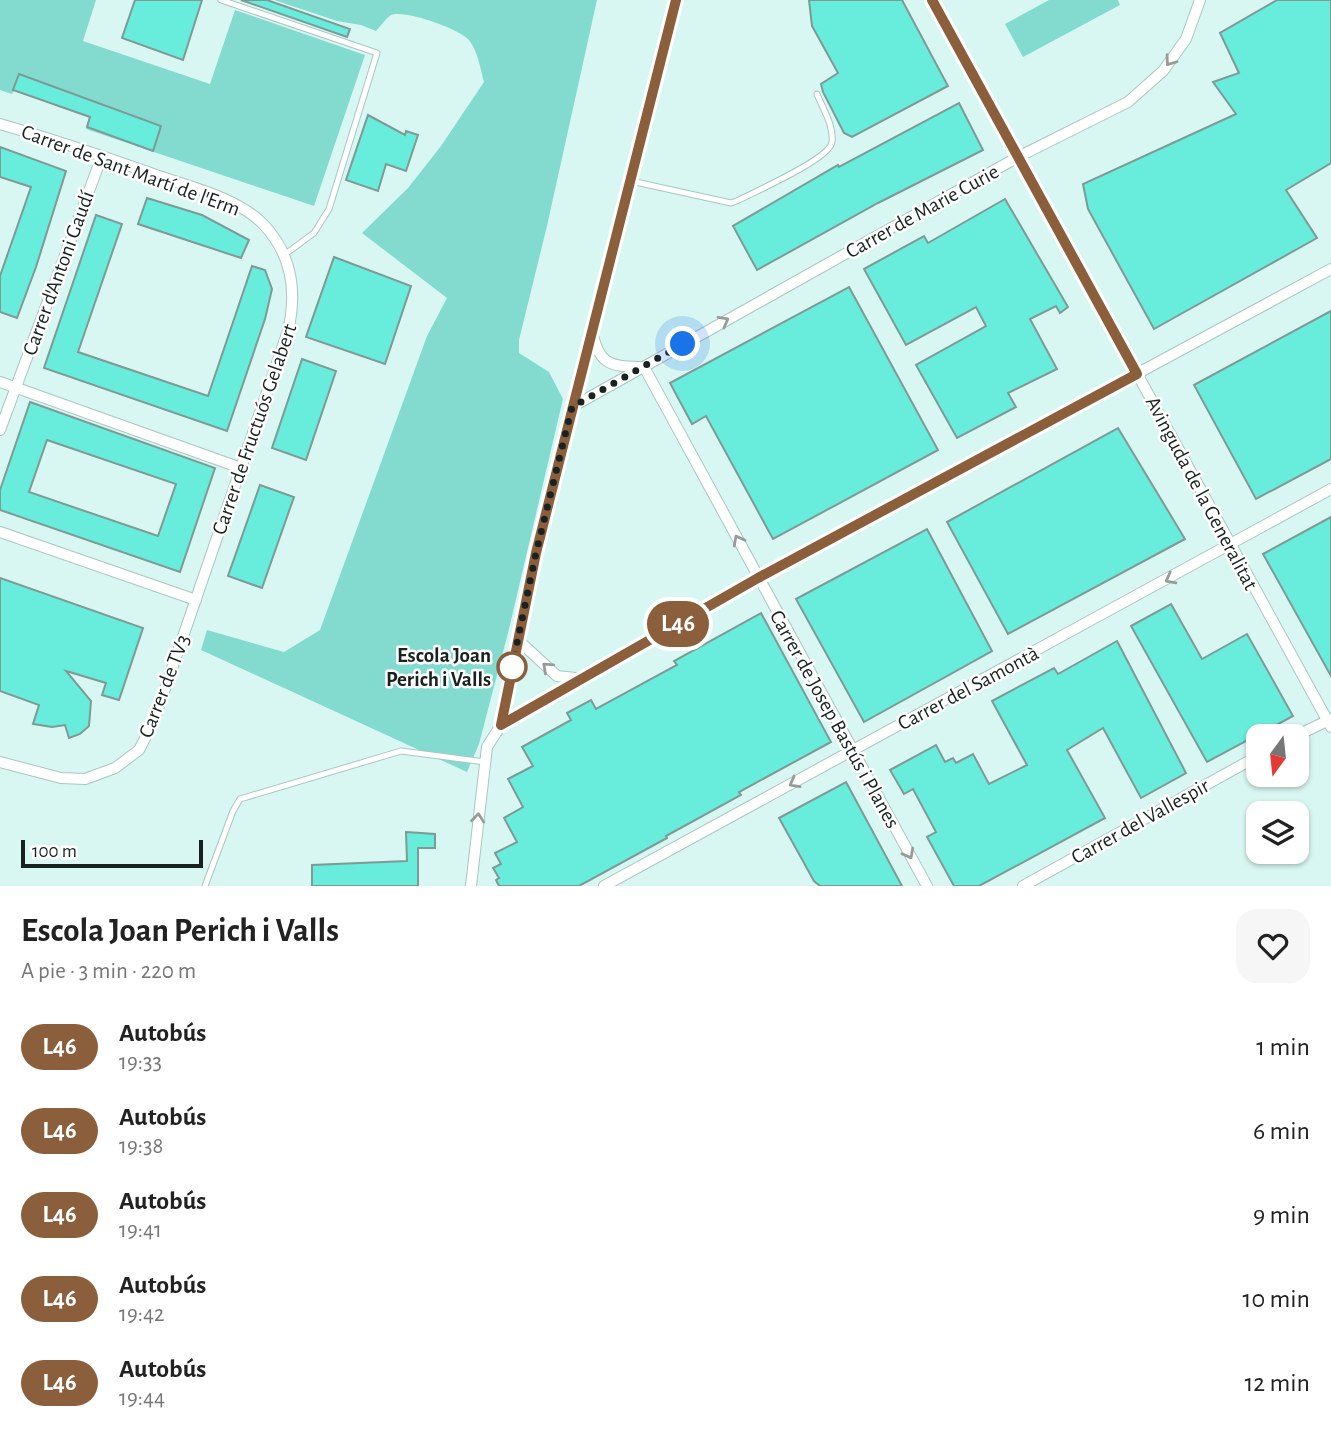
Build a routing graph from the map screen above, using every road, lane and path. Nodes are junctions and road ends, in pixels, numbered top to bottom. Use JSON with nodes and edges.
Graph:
{"nodes":[{"id":1,"x":221,"y":0,"type":"edge"},
{"id":2,"x":676,"y":0,"type":"edge"},
{"id":3,"x":932,"y":0,"type":"edge"},
{"id":4,"x":1200,"y":0,"type":"edge"},
{"id":5,"x":817,"y":94,"type":"dead end"},
{"id":6,"x":0,"y":124,"type":"edge"},
{"id":7,"x":102,"y":156,"type":"junction"},
{"id":8,"x":1018,"y":158,"type":"junction"},
{"id":9,"x":631,"y":181,"type":"junction"},
{"id":10,"x":284,"y":255,"type":"junction"},
{"id":11,"x":1331,"y":269,"type":"edge"},
{"id":12,"x":592,"y":333,"type":"junction"},
{"id":13,"x":643,"y":367,"type":"junction"},
{"id":14,"x":1137,"y":374,"type":"junction"},
{"id":15,"x":0,"y":382,"type":"edge"},
{"id":16,"x":16,"y":387,"type":"junction"},
{"id":17,"x":572,"y":407,"type":"junction"},
{"id":18,"x":0,"y":430,"type":"edge"},
{"id":19,"x":241,"y":468,"type":"junction"},
{"id":20,"x":1331,"y":489,"type":"edge"},
{"id":21,"x":0,"y":532,"type":"edge"},
{"id":22,"x":1230,"y":546,"type":"junction"},
{"id":23,"x":758,"y":578,"type":"junction"},
{"id":24,"x":196,"y":600,"type":"junction"},
{"id":25,"x":517,"y":640,"type":"junction"},
{"id":26,"x":584,"y":679,"type":"junction"},
{"id":27,"x":1330,"y":723,"type":"edge"},
{"id":28,"x":501,"y":725,"type":"junction"},
{"id":29,"x":1309,"y":731,"type":"edge"},
{"id":30,"x":854,"y":750,"type":"junction"},
{"id":31,"x":0,"y":762,"type":"edge"},
{"id":32,"x":485,"y":762,"type":"junction"},
{"id":33,"x":1246,"y":763,"type":"edge"},
{"id":34,"x":205,"y":886,"type":"edge"},
{"id":35,"x":471,"y":886,"type":"edge"},
{"id":36,"x":604,"y":886,"type":"edge"},
{"id":37,"x":927,"y":886,"type":"edge"},
{"id":38,"x":1023,"y":886,"type":"edge"}],
"edges":[{"from":1,"to":10,"type":"lane"},
{"from":2,"to":9,"type":"street"},
{"from":3,"to":8,"type":"street","name":"Avinguda de la Generalitat"},
{"from":4,"to":8,"type":"street","name":"Carrer de Marie Curie","one_way":true},
{"from":5,"to":9,"type":"lane"},
{"from":6,"to":7,"type":"street","name":"Carrer de Sant Martí de l'Erm"},
{"from":7,"to":10,"type":"street","name":"Carrer de Sant Martí de l'Erm"},
{"from":7,"to":16,"type":"street","name":"Carrer d'Antoni Gaudí"},
{"from":13,"to":8,"type":"street","name":"Carrer de Marie Curie","one_way":true},
{"from":8,"to":14,"type":"street","name":"Avinguda de la Generalitat"},
{"from":9,"to":12,"type":"street"},
{"from":10,"to":19,"type":"street","name":"Carrer de Fructuós Gelabert"},
{"from":11,"to":14,"type":"street"},
{"from":12,"to":13,"type":"street"},
{"from":12,"to":17,"type":"street"},
{"from":13,"to":17,"type":"street","name":"Carrer de Marie Curie"},
{"from":23,"to":13,"type":"street","name":"Carrer de Josep Bastús i Planes","one_way":true},
{"from":14,"to":22,"type":"street","name":"Avinguda de la Generalitat"},
{"from":14,"to":23,"type":"street"},
{"from":15,"to":16,"type":"street"},
{"from":16,"to":18,"type":"street","name":"Carrer d'Antoni Gaudí"},
{"from":16,"to":19,"type":"street"},
{"from":17,"to":25,"type":"street"},
{"from":19,"to":24,"type":"street","name":"Carrer de Fructuós Gelabert"},
{"from":20,"to":22,"type":"street","name":"Carrer del Samontà"},
{"from":21,"to":24,"type":"street"},
{"from":22,"to":27,"type":"street","name":"Avinguda de la Generalitat"},
{"from":22,"to":30,"type":"street","name":"Carrer del Samontà","one_way":true},
{"from":23,"to":26,"type":"street"},
{"from":23,"to":30,"type":"street","name":"Carrer de Josep Bastús i Planes"},
{"from":24,"to":31,"type":"street","name":"Carrer de TV3"},
{"from":26,"to":25,"type":"street","one_way":true},
{"from":25,"to":28,"type":"street"},
{"from":26,"to":28,"type":"street"},
{"from":27,"to":29,"type":"street"},
{"from":28,"to":32,"type":"street"},
{"from":30,"to":36,"type":"street","name":"Carrer del Samontà","one_way":true},
{"from":30,"to":37,"type":"street","name":"Carrer de Josep Bastús i Planes","one_way":true},
{"from":32,"to":34,"type":"lane"},
{"from":35,"to":32,"type":"street","one_way":true},
{"from":33,"to":38,"type":"street","name":"Carrer del Vallespir"}]}
